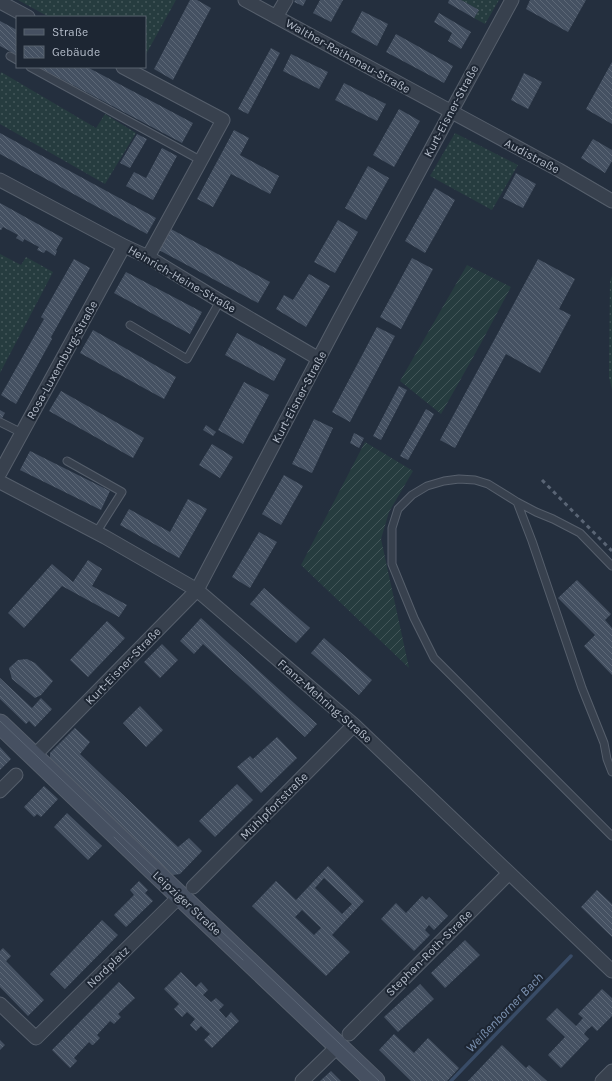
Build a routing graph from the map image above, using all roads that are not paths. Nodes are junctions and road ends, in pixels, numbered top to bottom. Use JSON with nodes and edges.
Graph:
{"nodes":[{"id":1,"x":245,"y":0,"type":"edge"},
{"id":2,"x":286,"y":0,"type":"edge"},
{"id":3,"x":512,"y":0,"type":"edge"},
{"id":4,"x":0,"y":2,"type":"edge"},
{"id":5,"x":26,"y":16,"type":"edge"},
{"id":6,"x":276,"y":17,"type":"junction"},
{"id":7,"x":10,"y":56,"type":"dead end"},
{"id":8,"x":16,"y":59,"type":"edge"},
{"id":9,"x":32,"y":68,"type":"edge"},
{"id":10,"x":125,"y":68,"type":"edge"},
{"id":11,"x":451,"y":112,"type":"junction"},
{"id":12,"x":200,"y":160,"type":"junction"},
{"id":13,"x":0,"y":180,"type":"edge"},
{"id":14,"x":612,"y":201,"type":"edge"},
{"id":15,"x":124,"y":246,"type":"junction"},
{"id":16,"x":148,"y":257,"type":"junction"},
{"id":17,"x":220,"y":301,"type":"junction"},
{"id":18,"x":130,"y":325,"type":"dead end"},
{"id":19,"x":319,"y":359,"type":"junction"},
{"id":20,"x":0,"y":422,"type":"edge"},
{"id":21,"x":22,"y":433,"type":"junction"},
{"id":22,"x":67,"y":461,"type":"dead end"},
{"id":23,"x":0,"y":473,"type":"edge"},
{"id":24,"x":0,"y":482,"type":"edge"},
{"id":25,"x":517,"y":502,"type":"junction"},
{"id":26,"x":96,"y":533,"type":"junction"},
{"id":27,"x":612,"y":566,"type":"edge"},
{"id":28,"x":197,"y":590,"type":"junction"},
{"id":29,"x":0,"y":724,"type":"edge"},
{"id":30,"x":354,"y":725,"type":"junction"},
{"id":31,"x":34,"y":756,"type":"junction"},
{"id":32,"x":612,"y":772,"type":"edge"},
{"id":33,"x":16,"y":775,"type":"dead end"},
{"id":34,"x":0,"y":791,"type":"edge"},
{"id":35,"x":612,"y":836,"type":"edge"},
{"id":36,"x":509,"y":873,"type":"junction"},
{"id":37,"x":186,"y":892,"type":"junction"},
{"id":38,"x":612,"y":972,"type":"edge"},
{"id":39,"x":0,"y":1004,"type":"edge"},
{"id":40,"x":344,"y":1040,"type":"junction"},
{"id":41,"x":612,"y":1071,"type":"edge"},
{"id":42,"x":302,"y":1081,"type":"edge"},
{"id":43,"x":375,"y":1081,"type":"edge"},
{"id":44,"x":602,"y":1081,"type":"edge"}],
"edges":[{"from":1,"to":6,"type":"street","name":"Walther-Rathenau-Straße"},
{"from":2,"to":6,"type":"street"},
{"from":3,"to":11,"type":"street","name":"Kurt-Eisner-Straße"},
{"from":4,"to":5,"type":"street"},
{"from":6,"to":11,"type":"street","name":"Walther-Rathenau-Straße"},
{"from":7,"to":8,"type":"lane"},
{"from":9,"to":12,"type":"lane"},
{"from":10,"to":12,"type":"street"},
{"from":11,"to":14,"type":"street","name":"Audistraße"},
{"from":11,"to":19,"type":"street","name":"Kurt-Eisner-Straße"},
{"from":12,"to":16,"type":"street"},
{"from":13,"to":15,"type":"street","name":"Heinrich-Heine-Straße"},
{"from":15,"to":16,"type":"street","name":"Heinrich-Heine-Straße"},
{"from":15,"to":21,"type":"street","name":"Rosa-Luxemburg-Straße"},
{"from":16,"to":17,"type":"street","name":"Heinrich-Heine-Straße"},
{"from":17,"to":18,"type":"lane"},
{"from":17,"to":19,"type":"street","name":"Heinrich-Heine-Straße"},
{"from":19,"to":28,"type":"street","name":"Kurt-Eisner-Straße"},
{"from":20,"to":21,"type":"lane"},
{"from":21,"to":23,"type":"street","name":"Rosa-Luxemburg-Straße"},
{"from":22,"to":26,"type":"lane"},
{"from":24,"to":26,"type":"street","name":"Franz-Mehring-Straße"},
{"from":25,"to":27,"type":"lane"},
{"from":25,"to":32,"type":"lane"},
{"from":25,"to":35,"type":"lane"},
{"from":26,"to":28,"type":"street","name":"Franz-Mehring-Straße"},
{"from":28,"to":30,"type":"street","name":"Franz-Mehring-Straße"},
{"from":28,"to":31,"type":"street","name":"Kurt-Eisner-Straße"},
{"from":29,"to":31,"type":"street","name":"Leipziger Straße"},
{"from":30,"to":36,"type":"street","name":"Franz-Mehring-Straße"},
{"from":30,"to":37,"type":"street","name":"Mühlpfortstraße"},
{"from":31,"to":37,"type":"street","name":"Leipziger Straße"},
{"from":33,"to":34,"type":"street"},
{"from":36,"to":38,"type":"street","name":"Franz-Mehring-Straße"},
{"from":36,"to":40,"type":"street","name":"Stephan-Roth-Straße"},
{"from":37,"to":39,"type":"street","name":"Nordplatz"},
{"from":37,"to":40,"type":"street","name":"Leipziger Straße"},
{"from":40,"to":42,"type":"street"},
{"from":40,"to":43,"type":"street","name":"Leipziger Straße"},
{"from":41,"to":44,"type":"street"}]}
